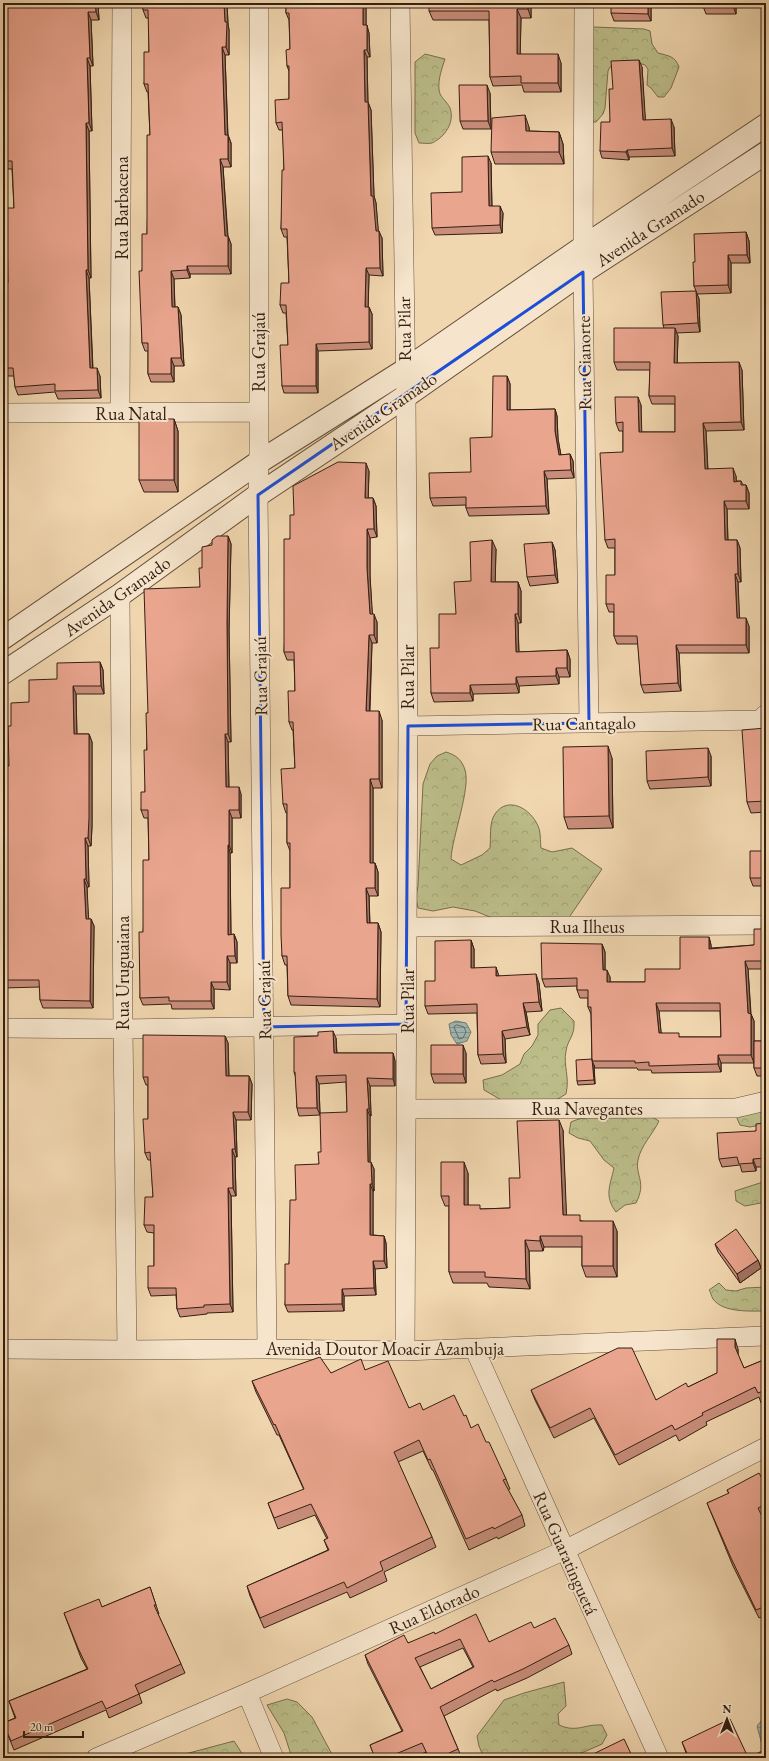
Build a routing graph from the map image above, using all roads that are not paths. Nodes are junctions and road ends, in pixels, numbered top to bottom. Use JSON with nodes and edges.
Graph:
{"nodes":[{"id":1,"x":122,"y":3,"type":"edge"},
{"id":2,"x":259,"y":3,"type":"edge"},
{"id":3,"x":400,"y":3,"type":"edge"},
{"id":4,"x":584,"y":3,"type":"edge"},
{"id":5,"x":766,"y":125,"type":"edge"},
{"id":6,"x":766,"y":153,"type":"edge"},
{"id":7,"x":583,"y":247,"type":"junction"},
{"id":8,"x":583,"y":272,"type":"junction"},
{"id":9,"x":405,"y":370,"type":"junction"},
{"id":10,"x":406,"y":396,"type":"junction"},
{"id":11,"x":258,"y":412,"type":"junction"},
{"id":12,"x":3,"y":413,"type":"edge"},
{"id":13,"x":120,"y":413,"type":"junction"},
{"id":14,"x":260,"y":462,"type":"junction"},
{"id":15,"x":258,"y":495,"type":"junction"},
{"id":16,"x":120,"y":595,"type":"junction"},
{"id":17,"x":3,"y":638,"type":"edge"},
{"id":18,"x":3,"y":674,"type":"edge"},
{"id":19,"x":763,"y":717,"type":"edge"},
{"id":20,"x":589,"y":723,"type":"junction"},
{"id":21,"x":408,"y":726,"type":"junction"},
{"id":22,"x":766,"y":925,"type":"edge"},
{"id":23,"x":407,"y":926,"type":"junction"},
{"id":24,"x":406,"y":1024,"type":"junction"},
{"id":25,"x":264,"y":1027,"type":"junction"},
{"id":26,"x":3,"y":1028,"type":"edge"},
{"id":27,"x":123,"y":1029,"type":"junction"},
{"id":28,"x":766,"y":1101,"type":"edge"},
{"id":29,"x":407,"y":1109,"type":"junction"},
{"id":30,"x":766,"y":1336,"type":"edge"},
{"id":31,"x":474,"y":1348,"type":"junction"},
{"id":32,"x":3,"y":1349,"type":"edge"},
{"id":33,"x":267,"y":1349,"type":"junction"},
{"id":34,"x":127,"y":1350,"type":"junction"},
{"id":35,"x":405,"y":1351,"type":"junction"},
{"id":36,"x":766,"y":1448,"type":"edge"},
{"id":37,"x":565,"y":1550,"type":"junction"},
{"id":38,"x":247,"y":1693,"type":"junction"},
{"id":39,"x":96,"y":1758,"type":"edge"},
{"id":40,"x":274,"y":1758,"type":"edge"},
{"id":41,"x":659,"y":1758,"type":"edge"}],
"edges":[{"from":1,"to":13,"type":"street","name":"Rua Barbacena"},
{"from":2,"to":11,"type":"street","name":"Rua Grajaú"},
{"from":3,"to":9,"type":"street","name":"Rua Pilar"},
{"from":4,"to":7,"type":"street","name":"Rua Cianorte"},
{"from":5,"to":7,"type":"street","name":"Avenida Gramado"},
{"from":6,"to":8,"type":"street","name":"Avenida Gramado"},
{"from":7,"to":8,"type":"street","name":"Rua Cianorte"},
{"from":7,"to":9,"type":"street","name":"Avenida Gramado"},
{"from":8,"to":10,"type":"street","name":"Avenida Gramado"},
{"from":8,"to":20,"type":"street","name":"Rua Cianorte"},
{"from":9,"to":10,"type":"street","name":"Rua Pilar"},
{"from":9,"to":14,"type":"street","name":"Avenida Gramado"},
{"from":10,"to":15,"type":"street","name":"Avenida Gramado"},
{"from":10,"to":21,"type":"street","name":"Rua Pilar"},
{"from":11,"to":13,"type":"street","name":"Rua Natal"},
{"from":11,"to":14,"type":"street","name":"Rua Grajaú"},
{"from":12,"to":13,"type":"street","name":"Rua Natal"},
{"from":14,"to":15,"type":"street","name":"Rua Grajaú"},
{"from":14,"to":17,"type":"street","name":"Avenida Gramado"},
{"from":15,"to":16,"type":"street","name":"Avenida Gramado"},
{"from":15,"to":25,"type":"street","name":"Rua Grajaú"},
{"from":16,"to":18,"type":"street","name":"Avenida Gramado"},
{"from":16,"to":27,"type":"street","name":"Rua Uruguaiana"},
{"from":19,"to":20,"type":"street","name":"Rua Cantagalo"},
{"from":20,"to":21,"type":"street","name":"Rua Cantagalo"},
{"from":21,"to":23,"type":"street","name":"Rua Pilar"},
{"from":22,"to":23,"type":"street","name":"Rua Ilheus"},
{"from":23,"to":24,"type":"street","name":"Rua Pilar"},
{"from":24,"to":25,"type":"street"},
{"from":24,"to":29,"type":"street","name":"Rua Pilar"},
{"from":25,"to":27,"type":"street"},
{"from":25,"to":33,"type":"street","name":"Rua Grajaú"},
{"from":26,"to":27,"type":"street"},
{"from":27,"to":34,"type":"street","name":"Rua Uruguaiana"},
{"from":28,"to":29,"type":"street","name":"Rua Navegantes"},
{"from":29,"to":35,"type":"street","name":"Rua Pilar"},
{"from":30,"to":31,"type":"street","name":"Avenida Doutor Moacir Azambuja"},
{"from":31,"to":35,"type":"street","name":"Avenida Doutor Moacir Azambuja"},
{"from":31,"to":37,"type":"street","name":"Rua Guaratinguetá"},
{"from":32,"to":34,"type":"street","name":"Avenida Doutor Moacir Azambuja"},
{"from":33,"to":34,"type":"street","name":"Avenida Doutor Moacir Azambuja"},
{"from":33,"to":35,"type":"street","name":"Avenida Doutor Moacir Azambuja"},
{"from":36,"to":37,"type":"street","name":"Rua Eldorado"},
{"from":37,"to":38,"type":"street","name":"Rua Eldorado"},
{"from":37,"to":41,"type":"street","name":"Rua Guaratinguetá"},
{"from":38,"to":39,"type":"street","name":"Rua Eldorado"},
{"from":38,"to":40,"type":"street"}]}
